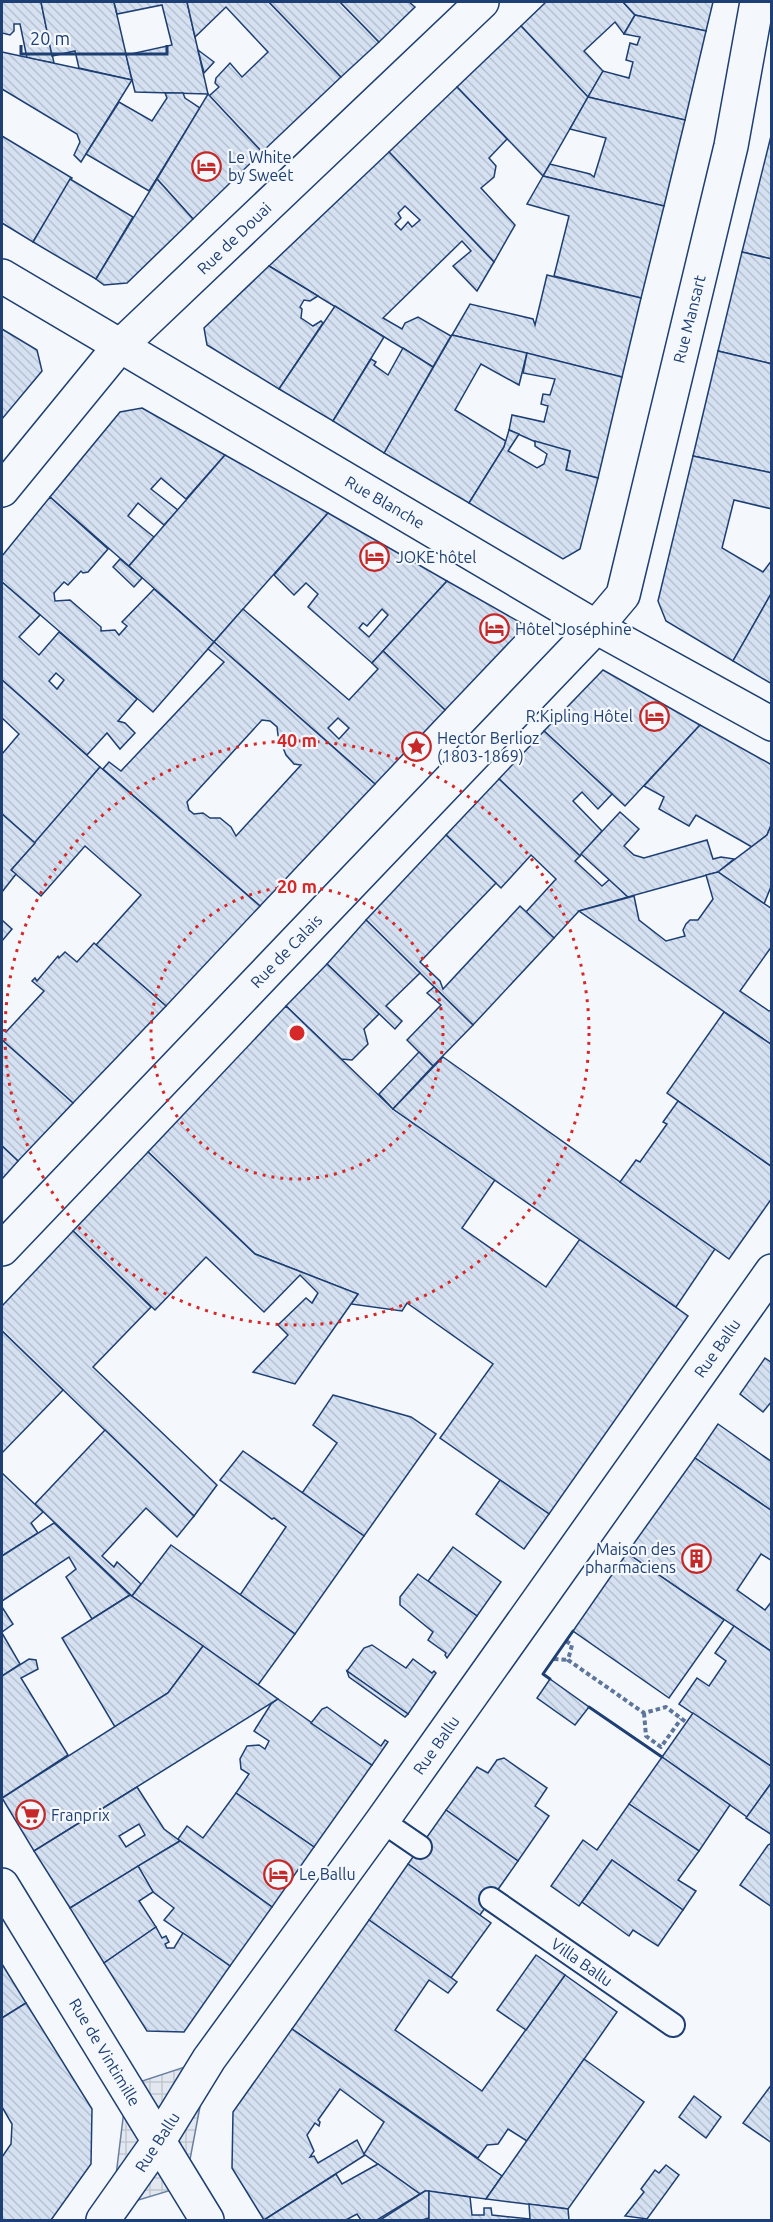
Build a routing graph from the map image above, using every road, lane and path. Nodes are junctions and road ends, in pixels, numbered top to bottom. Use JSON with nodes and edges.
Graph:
{"nodes":[{"id":1,"x":483,"y":2,"type":"edge"},
{"id":2,"x":757,"y":2,"type":"edge"},
{"id":3,"x":2,"y":276,"type":"edge"},
{"id":4,"x":119,"y":346,"type":"junction"},
{"id":5,"x":2,"y":490,"type":"edge"},
{"id":6,"x":596,"y":627,"type":"junction"},
{"id":7,"x":771,"y":724,"type":"edge"},
{"id":8,"x":2,"y":1249,"type":"edge"},
{"id":9,"x":771,"y":1271,"type":"edge"},
{"id":10,"x":566,"y":1641,"type":"dead end"},
{"id":11,"x":554,"y":1659,"type":"dead end"},
{"id":12,"x":568,"y":1660,"type":"junction"},
{"id":13,"x":644,"y":1713,"type":"junction"},
{"id":14,"x":681,"y":1719,"type":"junction"},
{"id":15,"x":686,"y":1722,"type":"dead end"},
{"id":16,"x":382,"y":1821,"type":"junction"},
{"id":17,"x":420,"y":1847,"type":"dead end"},
{"id":18,"x":2,"y":1885,"type":"edge"},
{"id":19,"x":491,"y":1899,"type":"dead end"},
{"id":20,"x":673,"y":2025,"type":"dead end"},
{"id":21,"x":158,"y":2142,"type":"junction"},
{"id":22,"x":103,"y":2220,"type":"edge"},
{"id":23,"x":207,"y":2220,"type":"edge"}],
"edges":[{"from":1,"to":4,"type":"street","name":"Rue de Douai"},
{"from":2,"to":6,"type":"street","name":"Rue Mansart"},
{"from":3,"to":4,"type":"street","name":"Rue Blanche"},
{"from":4,"to":5,"type":"street","name":"Rue de Douai"},
{"from":4,"to":6,"type":"street","name":"Rue Blanche"},
{"from":6,"to":7,"type":"street","name":"Rue Blanche"},
{"from":6,"to":8,"type":"street","name":"Rue de Calais"},
{"from":9,"to":16,"type":"street","name":"Rue Ballu"},
{"from":10,"to":12,"type":"path"},
{"from":11,"to":12,"type":"path"},
{"from":12,"to":13,"type":"path"},
{"from":13,"to":14,"type":"path"},
{"from":13,"to":14,"type":"path"},
{"from":14,"to":15,"type":"path"},
{"from":16,"to":17,"type":"lane"},
{"from":16,"to":21,"type":"street","name":"Rue Ballu"},
{"from":18,"to":21,"type":"street","name":"Rue de Vintimille"},
{"from":19,"to":20,"type":"lane","name":"Villa Ballu"},
{"from":21,"to":22,"type":"street","name":"Rue Ballu"},
{"from":21,"to":23,"type":"street","name":"Rue de Vintimille"}]}
